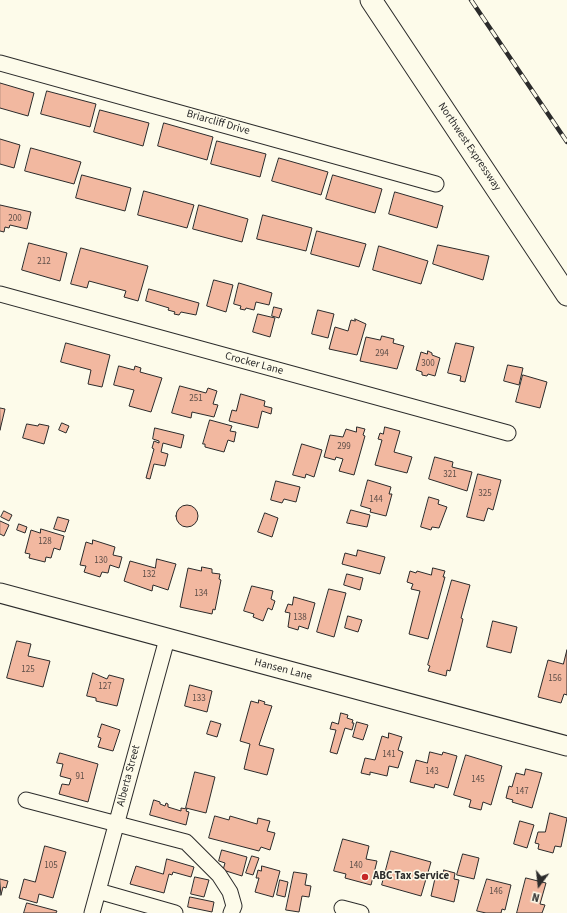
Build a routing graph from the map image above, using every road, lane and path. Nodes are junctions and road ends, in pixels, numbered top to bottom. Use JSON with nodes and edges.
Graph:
{"nodes":[{"id":1,"x":371,"y":0,"type":"edge"},
{"id":2,"x":0,"y":62,"type":"edge"},
{"id":3,"x":436,"y":184,"type":"dead end"},
{"id":4,"x":0,"y":294,"type":"edge"},
{"id":5,"x":567,"y":295,"type":"edge"},
{"id":6,"x":508,"y":433,"type":"dead end"},
{"id":7,"x":0,"y":593,"type":"edge"},
{"id":8,"x":167,"y":639,"type":"junction"},
{"id":9,"x":567,"y":746,"type":"edge"},
{"id":10,"x":26,"y":800,"type":"dead end"},
{"id":11,"x":116,"y":824,"type":"junction"},
{"id":12,"x":98,"y":891,"type":"junction"},
{"id":13,"x":342,"y":908,"type":"dead end"},
{"id":14,"x":92,"y":913,"type":"edge"},
{"id":15,"x":176,"y":913,"type":"edge"},
{"id":16,"x":231,"y":913,"type":"edge"},
{"id":17,"x":361,"y":913,"type":"edge"}],
"edges":[{"from":1,"to":5,"type":"main road","name":"Northwest Expressway"},
{"from":2,"to":3,"type":"street","name":"Briarcliff Drive"},
{"from":4,"to":6,"type":"street","name":"Crocker Lane"},
{"from":7,"to":8,"type":"street","name":"Hansen Lane"},
{"from":8,"to":9,"type":"street","name":"Hansen Lane"},
{"from":8,"to":11,"type":"street","name":"Alberta Street"},
{"from":10,"to":11,"type":"street"},
{"from":11,"to":12,"type":"street","name":"Alberta Street"},
{"from":11,"to":16,"type":"street"},
{"from":12,"to":14,"type":"street","name":"Alberta Street"},
{"from":12,"to":15,"type":"street"},
{"from":13,"to":17,"type":"street"}]}
